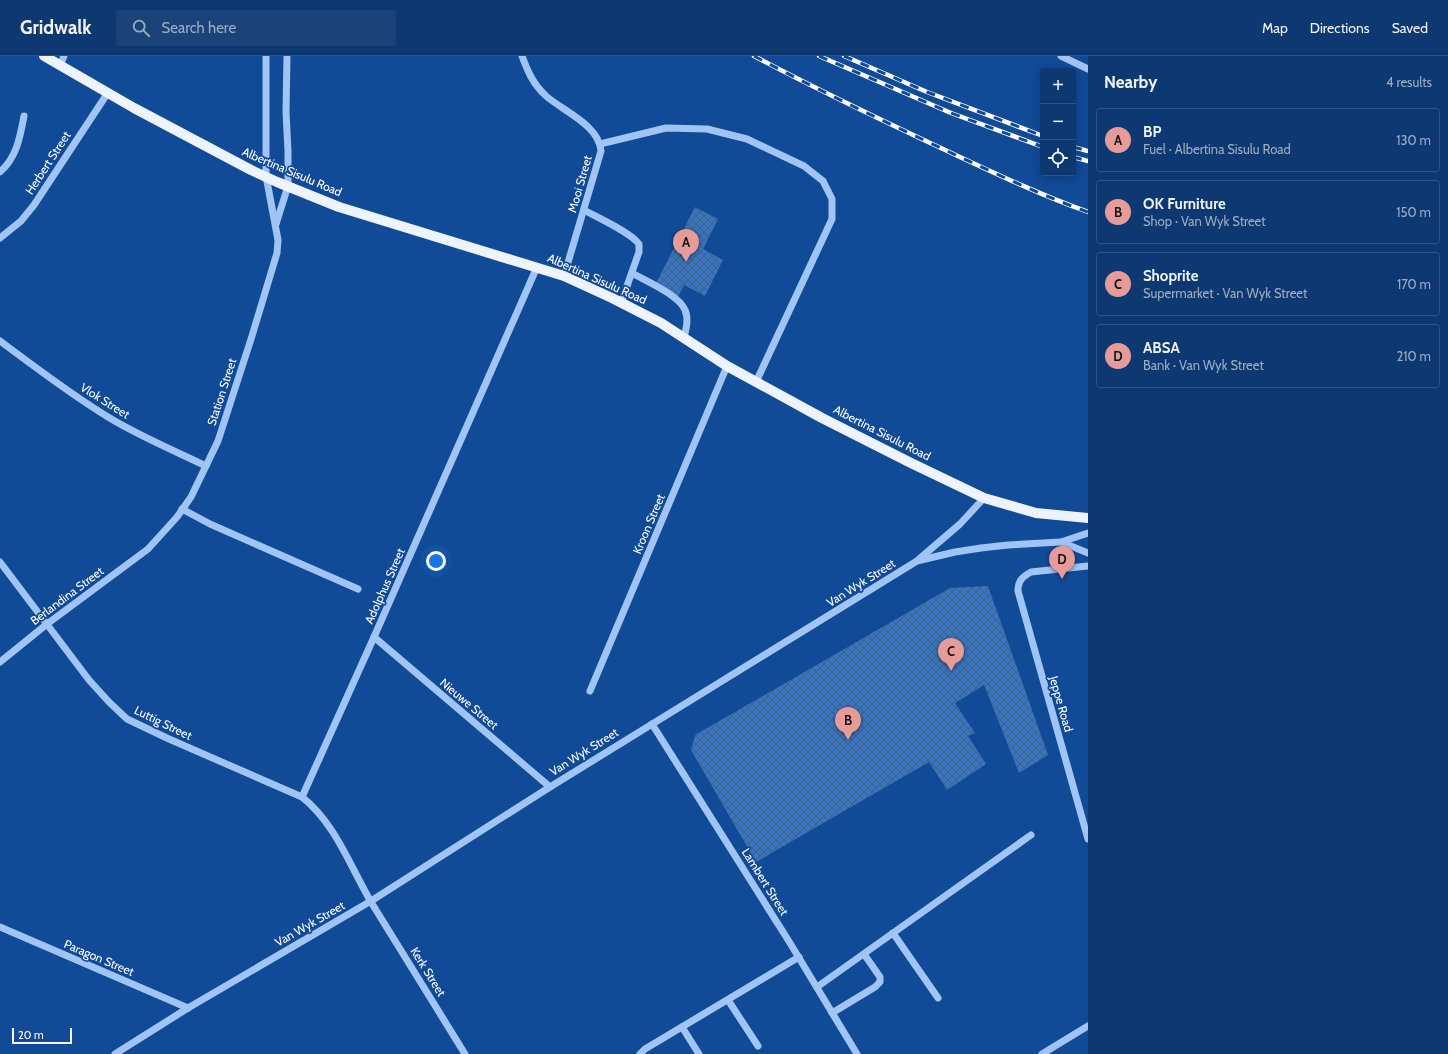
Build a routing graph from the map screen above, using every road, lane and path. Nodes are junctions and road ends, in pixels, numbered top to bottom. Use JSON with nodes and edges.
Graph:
{"nodes":[{"id":1,"x":44,"y":56,"type":"edge"},
{"id":2,"x":64,"y":56,"type":"edge"},
{"id":3,"x":266,"y":56,"type":"edge"},
{"id":4,"x":287,"y":56,"type":"edge"},
{"id":5,"x":522,"y":56,"type":"edge"},
{"id":6,"x":1061,"y":56,"type":"edge"},
{"id":7,"x":60,"y":66,"type":"junction"},
{"id":8,"x":1088,"y":68,"type":"edge"},
{"id":9,"x":107,"y":94,"type":"junction"},
{"id":10,"x":24,"y":116,"type":"dead end"},
{"id":11,"x":600,"y":144,"type":"junction"},
{"id":12,"x":0,"y":161,"type":"edge"},
{"id":13,"x":3,"y":170,"type":"edge"},
{"id":14,"x":266,"y":176,"type":"junction"},
{"id":15,"x":288,"y":186,"type":"junction"},
{"id":16,"x":584,"y":210,"type":"junction"},
{"id":17,"x":276,"y":225,"type":"junction"},
{"id":18,"x":0,"y":238,"type":"edge"},
{"id":19,"x":538,"y":267,"type":"junction"},
{"id":20,"x":632,"y":273,"type":"junction"},
{"id":21,"x":564,"y":276,"type":"junction"},
{"id":22,"x":621,"y":302,"type":"junction"},
{"id":23,"x":684,"y":338,"type":"junction"},
{"id":24,"x":0,"y":341,"type":"edge"},
{"id":25,"x":727,"y":366,"type":"junction"},
{"id":26,"x":756,"y":382,"type":"junction"},
{"id":27,"x":206,"y":466,"type":"junction"},
{"id":28,"x":984,"y":498,"type":"junction"},
{"id":29,"x":182,"y":509,"type":"junction"},
{"id":30,"x":1088,"y":518,"type":"edge"},
{"id":31,"x":1088,"y":533,"type":"edge"},
{"id":32,"x":1061,"y":542,"type":"junction"},
{"id":33,"x":148,"y":549,"type":"joint"},
{"id":34,"x":1088,"y":553,"type":"edge"},
{"id":35,"x":0,"y":562,"type":"edge"},
{"id":36,"x":916,"y":562,"type":"junction"},
{"id":37,"x":1088,"y":566,"type":"edge"},
{"id":38,"x":358,"y":589,"type":"dead end"},
{"id":39,"x":47,"y":624,"type":"junction"},
{"id":40,"x":374,"y":638,"type":"junction"},
{"id":41,"x":0,"y":662,"type":"edge"},
{"id":42,"x":590,"y":690,"type":"dead end"},
{"id":43,"x":652,"y":724,"type":"junction"},
{"id":44,"x":550,"y":787,"type":"junction"},
{"id":45,"x":302,"y":797,"type":"junction"},
{"id":46,"x":1031,"y":835,"type":"dead end"},
{"id":47,"x":1088,"y":840,"type":"edge"},
{"id":48,"x":371,"y":901,"type":"junction"},
{"id":49,"x":0,"y":928,"type":"edge"},
{"id":50,"x":893,"y":933,"type":"junction"},
{"id":51,"x":864,"y":954,"type":"junction"},
{"id":52,"x":799,"y":957,"type":"junction"},
{"id":53,"x":817,"y":987,"type":"junction"},
{"id":54,"x":938,"y":998,"type":"dead end"},
{"id":55,"x":728,"y":1000,"type":"junction"},
{"id":56,"x":188,"y":1008,"type":"junction"},
{"id":57,"x":832,"y":1013,"type":"junction"},
{"id":58,"x":1088,"y":1026,"type":"edge"},
{"id":59,"x":682,"y":1027,"type":"junction"},
{"id":60,"x":758,"y":1046,"type":"dead end"},
{"id":61,"x":115,"y":1054,"type":"edge"},
{"id":62,"x":466,"y":1054,"type":"edge"},
{"id":63,"x":640,"y":1054,"type":"edge"},
{"id":64,"x":699,"y":1054,"type":"edge"},
{"id":65,"x":857,"y":1054,"type":"edge"},
{"id":66,"x":1042,"y":1054,"type":"edge"}],
"edges":[{"from":1,"to":7,"type":"main road","name":"Albertina Sisulu Road"},
{"from":2,"to":7,"type":"street"},
{"from":3,"to":14,"type":"street","name":"Station Street"},
{"from":4,"to":15,"type":"street","name":"Station Street"},
{"from":5,"to":11,"type":"street","name":"Mooi Street"},
{"from":6,"to":8,"type":"street"},
{"from":7,"to":9,"type":"main road","name":"Albertina Sisulu Road"},
{"from":9,"to":14,"type":"main road","name":"Albertina Sisulu Road"},
{"from":9,"to":18,"type":"street","name":"Herbert Street"},
{"from":10,"to":13,"type":"street"},
{"from":11,"to":16,"type":"street","name":"Mooi Street"},
{"from":11,"to":26,"type":"street"},
{"from":12,"to":13,"type":"street"},
{"from":14,"to":15,"type":"main road","name":"Albertina Sisulu Road"},
{"from":14,"to":17,"type":"street","name":"Station Street"},
{"from":15,"to":17,"type":"street","name":"Station Street"},
{"from":15,"to":19,"type":"main road","name":"Albertina Sisulu Road"},
{"from":16,"to":20,"type":"street"},
{"from":16,"to":21,"type":"street","name":"Mooi Street"},
{"from":17,"to":27,"type":"street","name":"Station Street"},
{"from":19,"to":21,"type":"main road","name":"Albertina Sisulu Road"},
{"from":19,"to":40,"type":"street","name":"Adolphus Street"},
{"from":20,"to":22,"type":"street"},
{"from":20,"to":23,"type":"street"},
{"from":21,"to":22,"type":"main road","name":"Albertina Sisulu Road"},
{"from":22,"to":23,"type":"main road","name":"Albertina Sisulu Road"},
{"from":23,"to":25,"type":"main road","name":"Albertina Sisulu Road"},
{"from":24,"to":27,"type":"street","name":"Vlok Street"},
{"from":25,"to":26,"type":"main road","name":"Albertina Sisulu Road"},
{"from":25,"to":42,"type":"street","name":"Kroon Street"},
{"from":26,"to":28,"type":"main road","name":"Albertina Sisulu Road"},
{"from":27,"to":29,"type":"street","name":"Station Street"},
{"from":28,"to":30,"type":"main road","name":"Albertina Sisulu Road"},
{"from":28,"to":36,"type":"street"},
{"from":29,"to":33,"type":"street","name":"Station Street"},
{"from":29,"to":38,"type":"street"},
{"from":31,"to":32,"type":"street","name":"Van Wyk Street"},
{"from":32,"to":34,"type":"street"},
{"from":32,"to":36,"type":"street","name":"Van Wyk Street"},
{"from":33,"to":39,"type":"street","name":"Berlandina Street"},
{"from":35,"to":39,"type":"street","name":"Luttig Street"},
{"from":36,"to":43,"type":"street","name":"Van Wyk Street"},
{"from":37,"to":47,"type":"street","name":"Jeppe Road"},
{"from":39,"to":41,"type":"street","name":"Berlandina Street"},
{"from":39,"to":45,"type":"street","name":"Luttig Street"},
{"from":40,"to":44,"type":"street","name":"Nieuwe Street"},
{"from":40,"to":45,"type":"street","name":"Adolphus Street"},
{"from":43,"to":44,"type":"street","name":"Van Wyk Street"},
{"from":43,"to":52,"type":"street","name":"Lambert Street"},
{"from":44,"to":48,"type":"street","name":"Van Wyk Street"},
{"from":45,"to":48,"type":"street"},
{"from":46,"to":50,"type":"street"},
{"from":48,"to":56,"type":"street","name":"Van Wyk Street"},
{"from":48,"to":62,"type":"street","name":"Kerk Street"},
{"from":49,"to":56,"type":"street","name":"Paragon Street"},
{"from":50,"to":51,"type":"street"},
{"from":50,"to":54,"type":"street"},
{"from":51,"to":53,"type":"street"},
{"from":51,"to":57,"type":"street"},
{"from":52,"to":53,"type":"street","name":"Lambert Street"},
{"from":52,"to":55,"type":"street"},
{"from":53,"to":57,"type":"street","name":"Lambert Street"},
{"from":55,"to":59,"type":"street"},
{"from":55,"to":60,"type":"street"},
{"from":56,"to":61,"type":"street","name":"Van Wyk Street"},
{"from":57,"to":65,"type":"street","name":"Lambert Street"},
{"from":58,"to":66,"type":"street"},
{"from":59,"to":63,"type":"street"},
{"from":59,"to":64,"type":"street"}]}
